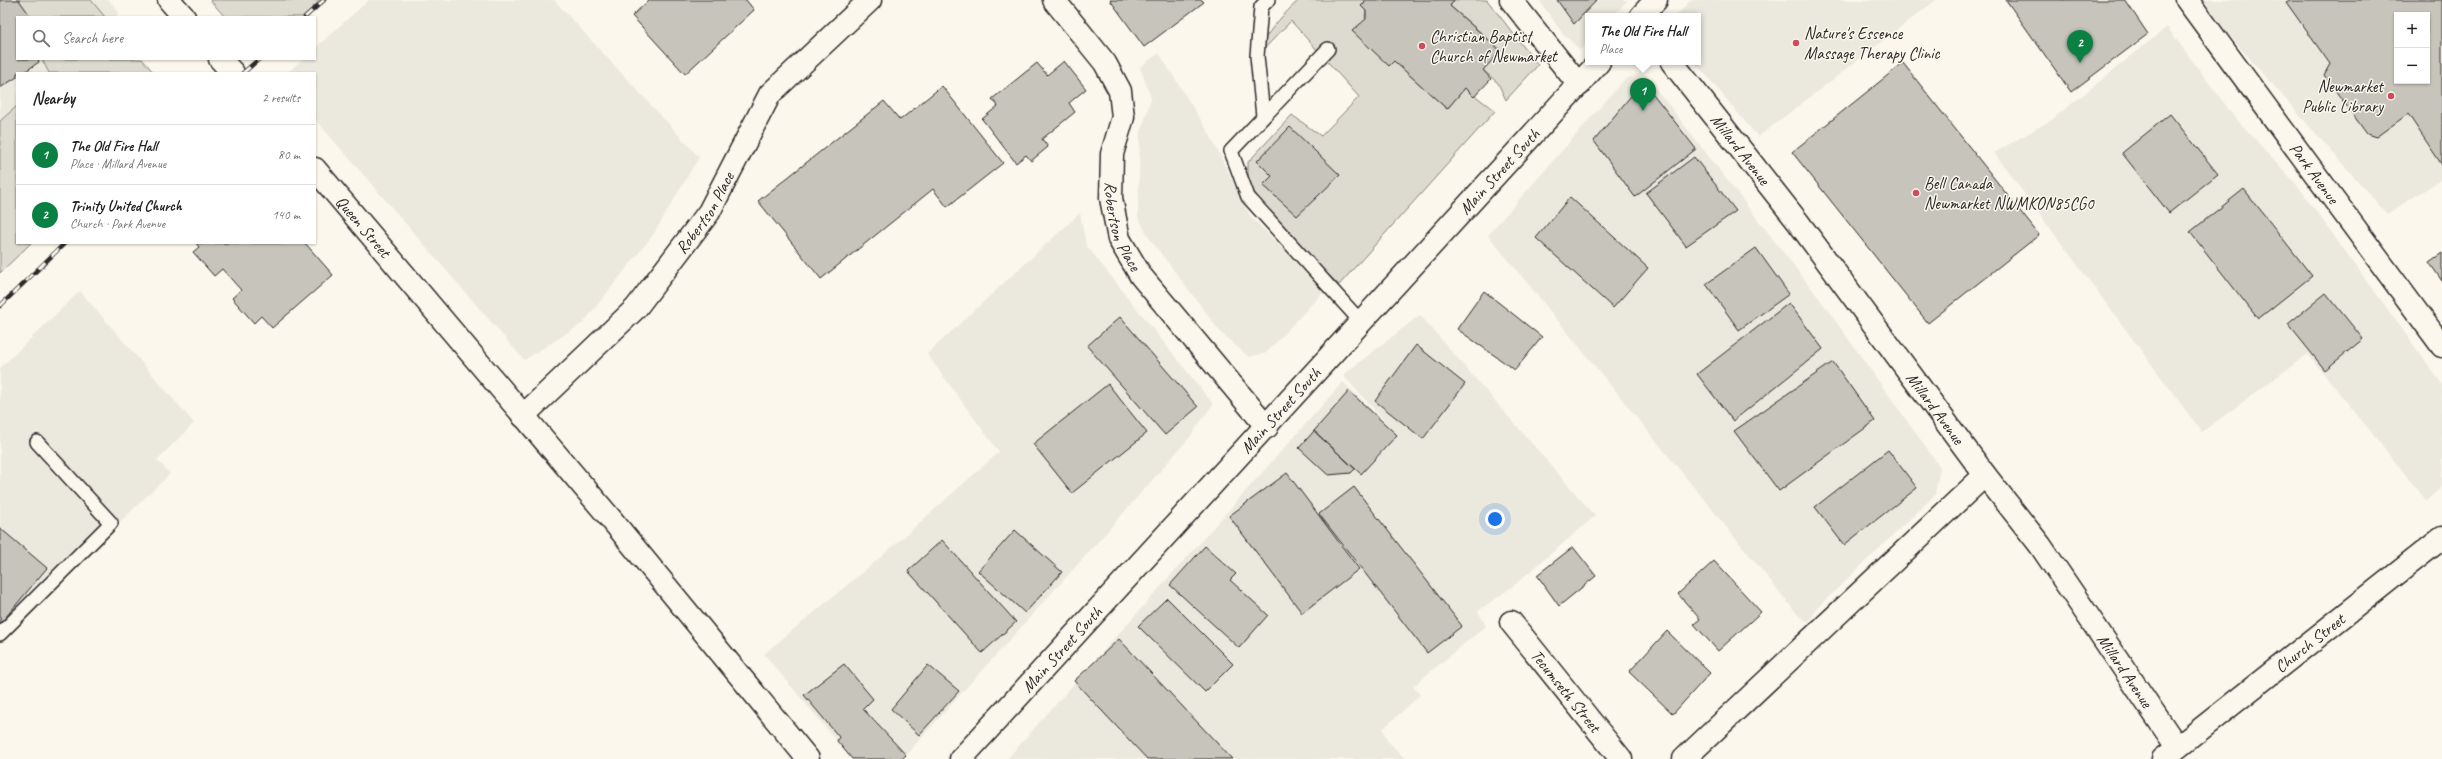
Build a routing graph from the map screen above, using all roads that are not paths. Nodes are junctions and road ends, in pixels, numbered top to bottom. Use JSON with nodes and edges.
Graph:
{"nodes":[{"id":1,"x":169,"y":0,"type":"edge"},
{"id":2,"x":870,"y":0,"type":"edge"},
{"id":3,"x":1054,"y":0,"type":"edge"},
{"id":4,"x":1268,"y":0,"type":"edge"},
{"id":5,"x":1510,"y":0,"type":"edge"},
{"id":6,"x":1656,"y":0,"type":"edge"},
{"id":7,"x":2187,"y":0,"type":"edge"},
{"id":8,"x":1644,"y":13,"type":"edge"},
{"id":9,"x":183,"y":16,"type":"edge"},
{"id":10,"x":1328,"y":49,"type":"dead end"},
{"id":11,"x":221,"y":60,"type":"edge"},
{"id":12,"x":1596,"y":65,"type":"edge"},
{"id":13,"x":1674,"y":65,"type":"edge"},
{"id":14,"x":232,"y":72,"type":"edge"},
{"id":15,"x":1579,"y":85,"type":"junction"},
{"id":16,"x":1263,"y":116,"type":"junction"},
{"id":17,"x":316,"y":169,"type":"edge"},
{"id":18,"x":1362,"y":323,"type":"junction"},
{"id":19,"x":2442,"y":346,"type":"edge"},
{"id":20,"x":522,"y":416,"type":"junction"},
{"id":21,"x":1267,"y":427,"type":"junction"},
{"id":22,"x":37,"y":442,"type":"dead end"},
{"id":23,"x":1985,"y":475,"type":"junction"},
{"id":24,"x":2442,"y":538,"type":"edge"},
{"id":25,"x":1511,"y":622,"type":"dead end"},
{"id":26,"x":0,"y":634,"type":"edge"},
{"id":27,"x":2170,"y":753,"type":"edge"},
{"id":28,"x":808,"y":759,"type":"edge"},
{"id":29,"x":962,"y":759,"type":"edge"},
{"id":30,"x":1621,"y":759,"type":"edge"},
{"id":31,"x":1684,"y":759,"type":"edge"}],
"edges":[{"from":1,"to":9,"type":"street"},
{"from":2,"to":20,"type":"street","name":"Robertson Place"},
{"from":3,"to":21,"type":"street","name":"Robertson Place"},
{"from":4,"to":16,"type":"lane"},
{"from":5,"to":15,"type":"street"},
{"from":6,"to":8,"type":"street"},
{"from":7,"to":19,"type":"street","name":"Park Avenue"},
{"from":10,"to":16,"type":"lane"},
{"from":11,"to":14,"type":"street"},
{"from":12,"to":15,"type":"street","name":"Main Street South"},
{"from":13,"to":23,"type":"street","name":"Millard Avenue"},
{"from":15,"to":18,"type":"street","name":"Main Street South"},
{"from":16,"to":18,"type":"lane"},
{"from":17,"to":20,"type":"street","name":"Queen Street"},
{"from":18,"to":21,"type":"street","name":"Main Street South"},
{"from":20,"to":28,"type":"street","name":"Queen Street"},
{"from":21,"to":29,"type":"street","name":"Main Street South"},
{"from":22,"to":26,"type":"lane"},
{"from":23,"to":27,"type":"street","name":"Millard Avenue"},
{"from":23,"to":31,"type":"street"},
{"from":24,"to":27,"type":"street","name":"Church Street"},
{"from":25,"to":30,"type":"street","name":"Tecumseth Street"}]}
